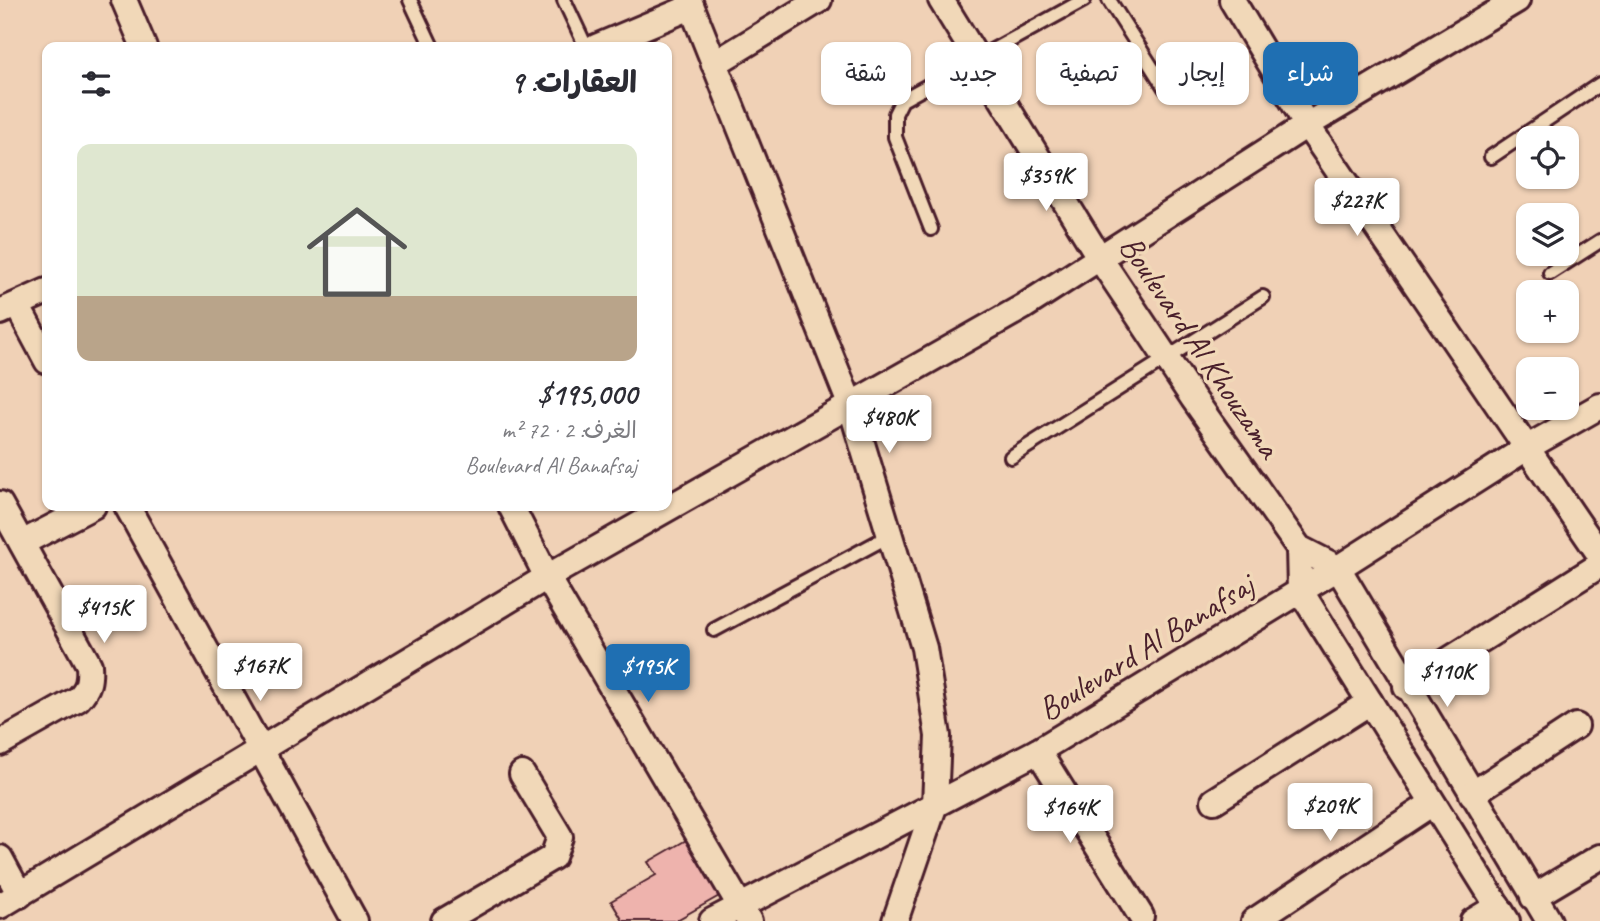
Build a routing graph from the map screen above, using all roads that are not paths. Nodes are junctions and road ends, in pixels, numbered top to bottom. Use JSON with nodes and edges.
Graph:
{"nodes":[{"id":1,"x":124,"y":0,"type":"edge"},
{"id":2,"x":410,"y":0,"type":"edge"},
{"id":3,"x":564,"y":0,"type":"edge"},
{"id":4,"x":819,"y":0,"type":"edge"},
{"id":5,"x":941,"y":0,"type":"edge"},
{"id":6,"x":1084,"y":0,"type":"edge"},
{"id":7,"x":1109,"y":0,"type":"edge"},
{"id":8,"x":1232,"y":0,"type":"edge"},
{"id":9,"x":1517,"y":0,"type":"edge"},
{"id":10,"x":690,"y":4,"type":"edge"},
{"id":11,"x":142,"y":42,"type":"edge"},
{"id":12,"x":430,"y":42,"type":"edge"},
{"id":13,"x":584,"y":42,"type":"edge"},
{"id":14,"x":607,"y":42,"type":"edge"},
{"id":15,"x":967,"y":42,"type":"edge"},
{"id":16,"x":1012,"y":42,"type":"edge"},
{"id":17,"x":714,"y":64,"type":"junction"},
{"id":18,"x":1156,"y":74,"type":"edge"},
{"id":19,"x":1600,"y":84,"type":"edge"},
{"id":20,"x":925,"y":88,"type":"edge"},
{"id":21,"x":1006,"y":105,"type":"edge"},
{"id":22,"x":1307,"y":125,"type":"junction"},
{"id":23,"x":1491,"y":157,"type":"dead end"},
{"id":24,"x":931,"y":229,"type":"dead end"},
{"id":25,"x":1600,"y":241,"type":"edge"},
{"id":26,"x":1101,"y":260,"type":"junction"},
{"id":27,"x":1550,"y":273,"type":"dead end"},
{"id":28,"x":42,"y":293,"type":"edge"},
{"id":29,"x":1263,"y":297,"type":"dead end"},
{"id":30,"x":8,"y":308,"type":"edge"},
{"id":31,"x":42,"y":354,"type":"edge"},
{"id":32,"x":1168,"y":360,"type":"junction"},
{"id":33,"x":850,"y":404,"type":"junction"},
{"id":34,"x":1600,"y":406,"type":"edge"},
{"id":35,"x":1528,"y":447,"type":"junction"},
{"id":36,"x":1011,"y":457,"type":"dead end"},
{"id":37,"x":0,"y":504,"type":"edge"},
{"id":38,"x":672,"y":506,"type":"edge"},
{"id":39,"x":84,"y":511,"type":"edge"},
{"id":40,"x":130,"y":511,"type":"edge"},
{"id":41,"x":514,"y":511,"type":"edge"},
{"id":42,"x":663,"y":511,"type":"edge"},
{"id":43,"x":889,"y":536,"type":"junction"},
{"id":44,"x":22,"y":544,"type":"junction"},
{"id":45,"x":1299,"y":548,"type":"junction"},
{"id":46,"x":1600,"y":555,"type":"edge"},
{"id":47,"x":1600,"y":565,"type":"edge"},
{"id":48,"x":1338,"y":568,"type":"junction"},
{"id":49,"x":547,"y":577,"type":"junction"},
{"id":50,"x":1300,"y":590,"type":"junction"},
{"id":51,"x":714,"y":630,"type":"dead end"},
{"id":52,"x":1406,"y":687,"type":"junction"},
{"id":53,"x":1370,"y":702,"type":"junction"},
{"id":54,"x":1576,"y":726,"type":"dead end"},
{"id":55,"x":0,"y":743,"type":"edge"},
{"id":56,"x":259,"y":750,"type":"junction"},
{"id":57,"x":1038,"y":751,"type":"junction"},
{"id":58,"x":522,"y":774,"type":"dead end"},
{"id":59,"x":1472,"y":794,"type":"junction"},
{"id":60,"x":1214,"y":801,"type":"dead end"},
{"id":61,"x":935,"y":804,"type":"junction"},
{"id":62,"x":1431,"y":804,"type":"junction"},
{"id":63,"x":1600,"y":857,"type":"edge"},
{"id":64,"x":0,"y":858,"type":"edge"},
{"id":65,"x":1534,"y":897,"type":"junction"},
{"id":66,"x":10,"y":901,"type":"edge"},
{"id":67,"x":744,"y":913,"type":"edge"},
{"id":68,"x":1502,"y":914,"type":"edge"},
{"id":69,"x":1141,"y":916,"type":"dead end"},
{"id":70,"x":355,"y":921,"type":"edge"},
{"id":71,"x":444,"y":921,"type":"edge"},
{"id":72,"x":712,"y":921,"type":"edge"},
{"id":73,"x":895,"y":921,"type":"edge"},
{"id":74,"x":1254,"y":921,"type":"edge"},
{"id":75,"x":1473,"y":921,"type":"edge"},
{"id":76,"x":1549,"y":921,"type":"edge"}],
"edges":[{"from":1,"to":11,"type":"street"},
{"from":2,"to":12,"type":"lane"},
{"from":3,"to":13,"type":"lane"},
{"from":4,"to":17,"type":"street"},
{"from":5,"to":15,"type":"street","name":"Boulevard Al Khouzama"},
{"from":6,"to":16,"type":"lane"},
{"from":7,"to":18,"type":"lane"},
{"from":8,"to":22,"type":"street"},
{"from":9,"to":22,"type":"street"},
{"from":10,"to":14,"type":"street"},
{"from":10,"to":17,"type":"street"},
{"from":17,"to":33,"type":"street"},
{"from":19,"to":23,"type":"lane"},
{"from":20,"to":24,"type":"lane"},
{"from":21,"to":26,"type":"street","name":"Boulevard Al Khouzama"},
{"from":22,"to":26,"type":"street"},
{"from":22,"to":35,"type":"street"},
{"from":25,"to":27,"type":"lane"},
{"from":26,"to":32,"type":"street","name":"Boulevard Al Khouzama"},
{"from":26,"to":33,"type":"street"},
{"from":28,"to":30,"type":"street"},
{"from":29,"to":32,"type":"lane"},
{"from":30,"to":31,"type":"street"},
{"from":32,"to":36,"type":"lane"},
{"from":32,"to":45,"type":"street","name":"Boulevard Al Khouzama"},
{"from":33,"to":38,"type":"street"},
{"from":33,"to":43,"type":"street"},
{"from":34,"to":35,"type":"street","name":"Boulevard Al Banafsaj"},
{"from":35,"to":46,"type":"street"},
{"from":35,"to":48,"type":"street","name":"Boulevard Al Banafsaj"},
{"from":37,"to":44,"type":"street"},
{"from":39,"to":44,"type":"street"},
{"from":40,"to":56,"type":"street"},
{"from":41,"to":49,"type":"street"},
{"from":42,"to":49,"type":"street"},
{"from":43,"to":51,"type":"lane"},
{"from":43,"to":61,"type":"street"},
{"from":44,"to":55,"type":"street"},
{"from":45,"to":48,"type":"street"},
{"from":45,"to":50,"type":"street"},
{"from":47,"to":52,"type":"street"},
{"from":48,"to":50,"type":"street","name":"Boulevard Al Banafsaj"},
{"from":48,"to":52,"type":"street"},
{"from":49,"to":56,"type":"street"},
{"from":49,"to":67,"type":"street"},
{"from":50,"to":53,"type":"street"},
{"from":50,"to":57,"type":"street","name":"Boulevard Al Banafsaj"},
{"from":52,"to":59,"type":"street"},
{"from":53,"to":60,"type":"street"},
{"from":53,"to":62,"type":"street"},
{"from":54,"to":59,"type":"street"},
{"from":56,"to":66,"type":"street"},
{"from":56,"to":70,"type":"street"},
{"from":57,"to":61,"type":"street","name":"Boulevard Al Banafsaj"},
{"from":57,"to":69,"type":"street"},
{"from":58,"to":71,"type":"street"},
{"from":59,"to":65,"type":"street"},
{"from":61,"to":67,"type":"street","name":"Boulevard Al Banafsaj"},
{"from":61,"to":73,"type":"street"},
{"from":62,"to":68,"type":"street"},
{"from":62,"to":74,"type":"street"},
{"from":63,"to":65,"type":"street"},
{"from":64,"to":66,"type":"street"},
{"from":65,"to":76,"type":"street"},
{"from":67,"to":72,"type":"street","name":"Boulevard Al Banafsaj"},
{"from":68,"to":75,"type":"street"}]}
